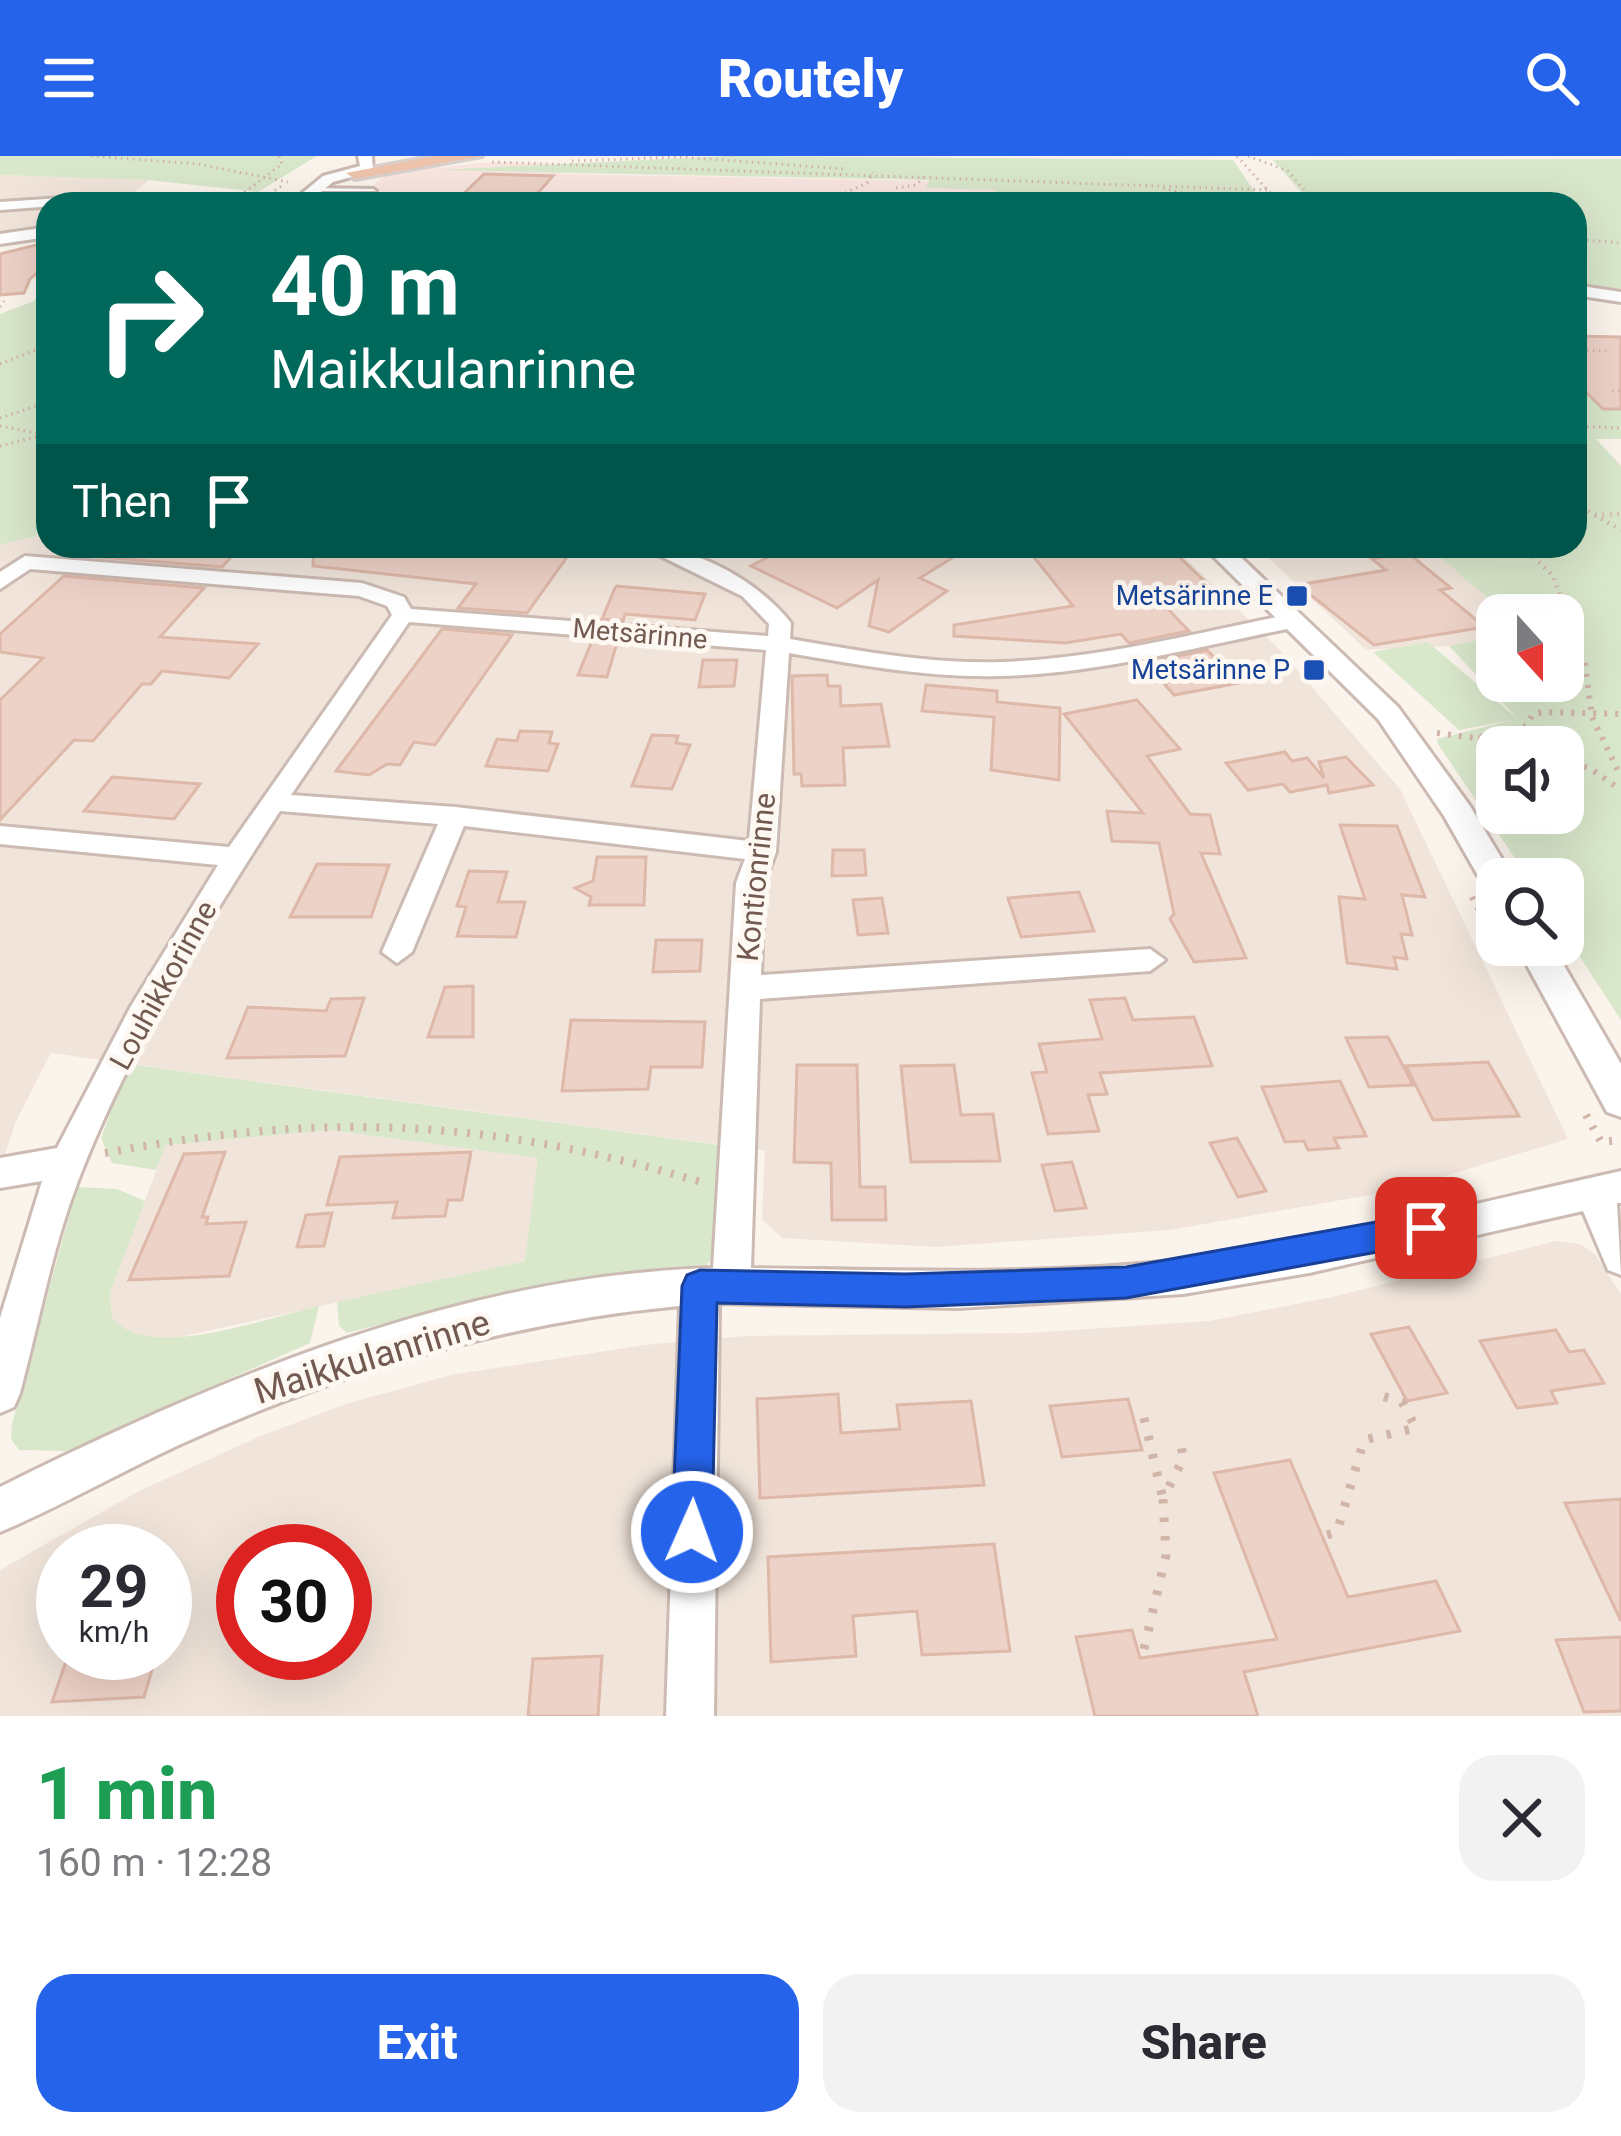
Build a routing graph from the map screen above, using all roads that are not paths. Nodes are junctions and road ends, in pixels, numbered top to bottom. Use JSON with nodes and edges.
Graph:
{"nodes":[{"id":1,"x":478,"y":159,"type":"edge"},
{"id":2,"x":358,"y":162,"type":"edge"},
{"id":3,"x":321,"y":180,"type":"junction"},
{"id":4,"x":374,"y":191,"type":"dead end"},
{"id":5,"x":308,"y":192,"type":"edge"},
{"id":6,"x":36,"y":204,"type":"edge"},
{"id":7,"x":0,"y":206,"type":"edge"},
{"id":8,"x":36,"y":234,"type":"edge"},
{"id":9,"x":0,"y":239,"type":"edge"},
{"id":10,"x":1587,"y":293,"type":"edge"},
{"id":11,"x":1621,"y":301,"type":"edge"},
{"id":12,"x":1587,"y":303,"type":"edge"},
{"id":13,"x":677,"y":558,"type":"edge"},
{"id":14,"x":1227,"y":558,"type":"edge"},
{"id":15,"x":0,"y":583,"type":"edge"},
{"id":16,"x":403,"y":615,"type":"junction"},
{"id":17,"x":1292,"y":621,"type":"junction"},
{"id":18,"x":776,"y":644,"type":"junction"},
{"id":19,"x":271,"y":802,"type":"junction"},
{"id":20,"x":455,"y":816,"type":"junction"},
{"id":21,"x":0,"y":835,"type":"edge"},
{"id":22,"x":761,"y":852,"type":"junction"},
{"id":23,"x":236,"y":857,"type":"junction"},
{"id":24,"x":1484,"y":858,"type":"edge"},
{"id":25,"x":397,"y":952,"type":"dead end"},
{"id":26,"x":1150,"y":960,"type":"dead end"},
{"id":27,"x":1546,"y":966,"type":"edge"},
{"id":28,"x":746,"y":988,"type":"junction"},
{"id":29,"x":1621,"y":1100,"type":"edge"},
{"id":30,"x":68,"y":1161,"type":"junction"},
{"id":31,"x":0,"y":1172,"type":"edge"},
{"id":32,"x":1607,"y":1190,"type":"edge"},
{"id":33,"x":1621,"y":1258,"type":"edge"},
{"id":34,"x":716,"y":1286,"type":"junction"},
{"id":35,"x":0,"y":1393,"type":"edge"},
{"id":36,"x":0,"y":1510,"type":"edge"},
{"id":37,"x":690,"y":1716,"type":"edge"}],
"edges":[{"from":1,"to":2,"type":"highway"},
{"from":2,"to":3,"type":"street"},
{"from":3,"to":4,"type":"lane"},
{"from":3,"to":5,"type":"street"},
{"from":6,"to":7,"type":"street"},
{"from":8,"to":9,"type":"street"},
{"from":10,"to":11,"type":"street"},
{"from":11,"to":12,"type":"street"},
{"from":13,"to":18,"type":"street","name":"Kontionrinne"},
{"from":14,"to":17,"type":"street"},
{"from":15,"to":16,"type":"street","name":"Metsärinne"},
{"from":16,"to":18,"type":"street","name":"Metsärinne"},
{"from":16,"to":19,"type":"street","name":"Louhikkorinne"},
{"from":17,"to":18,"type":"street","name":"Metsärinne"},
{"from":17,"to":24,"type":"street"},
{"from":18,"to":22,"type":"street","name":"Kontionrinne"},
{"from":19,"to":20,"type":"street"},
{"from":19,"to":23,"type":"street","name":"Louhikkorinne"},
{"from":20,"to":22,"type":"street"},
{"from":20,"to":25,"type":"street"},
{"from":21,"to":23,"type":"street"},
{"from":22,"to":28,"type":"street","name":"Kontionrinne"},
{"from":23,"to":30,"type":"street","name":"Louhikkorinne"},
{"from":26,"to":28,"type":"street"},
{"from":27,"to":29,"type":"street"},
{"from":28,"to":34,"type":"street","name":"Kontionrinne"},
{"from":30,"to":31,"type":"street"},
{"from":30,"to":35,"type":"street","name":"Louhikkorinne"},
{"from":32,"to":33,"type":"street"},
{"from":32,"to":34,"type":"street","name":"Maikkulanrinne"},
{"from":34,"to":36,"type":"street","name":"Maikkulanrinne"},
{"from":34,"to":37,"type":"street","name":"Kontionrinne"}]}
